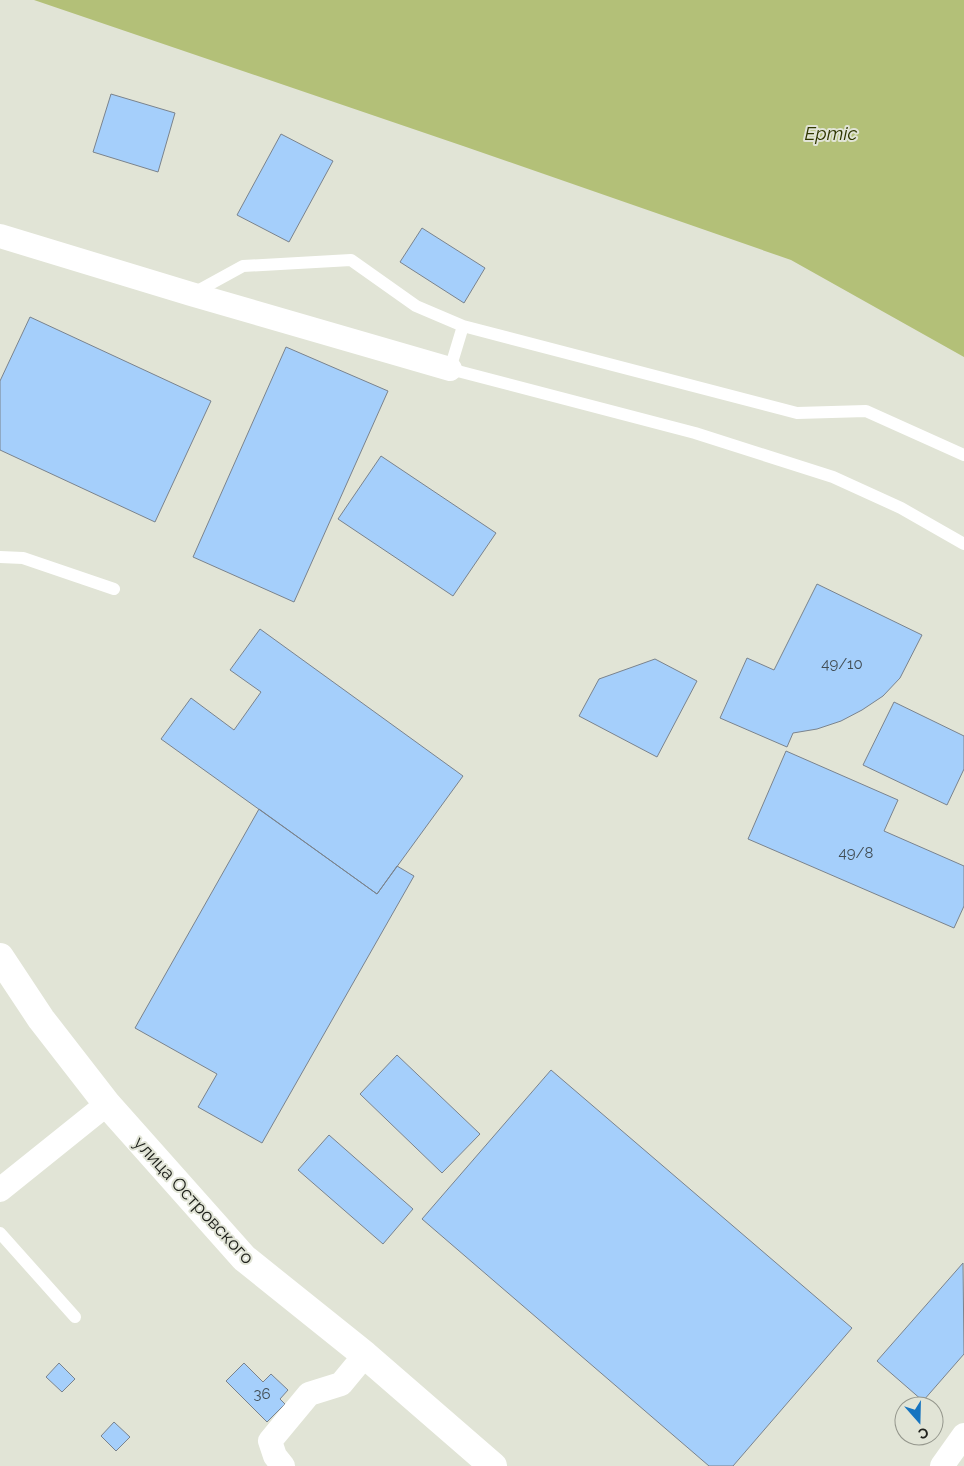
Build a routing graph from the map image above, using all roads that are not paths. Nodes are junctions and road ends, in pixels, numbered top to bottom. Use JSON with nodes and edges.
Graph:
{"nodes":[{"id":1,"x":0,"y":236,"type":"edge"},
{"id":2,"x":191,"y":294,"type":"junction"},
{"id":3,"x":463,"y":326,"type":"junction"},
{"id":4,"x":450,"y":369,"type":"junction"},
{"id":5,"x":964,"y":455,"type":"edge"},
{"id":6,"x":964,"y":544,"type":"edge"},
{"id":7,"x":0,"y":557,"type":"edge"},
{"id":8,"x":114,"y":589,"type":"dead end"},
{"id":9,"x":0,"y":957,"type":"edge"},
{"id":10,"x":107,"y":1104,"type":"junction"},
{"id":11,"x":0,"y":1190,"type":"edge"},
{"id":12,"x":0,"y":1233,"type":"edge"},
{"id":13,"x":75,"y":1317,"type":"dead end"},
{"id":14,"x":365,"y":1355,"type":"junction"},
{"id":15,"x":964,"y":1435,"type":"edge"},
{"id":16,"x":283,"y":1466,"type":"edge"},
{"id":17,"x":493,"y":1466,"type":"edge"},
{"id":18,"x":942,"y":1466,"type":"edge"}],
"edges":[{"from":1,"to":2,"type":"street"},
{"from":2,"to":3,"type":"lane"},
{"from":2,"to":4,"type":"street"},
{"from":3,"to":4,"type":"lane"},
{"from":3,"to":5,"type":"lane"},
{"from":4,"to":6,"type":"lane"},
{"from":7,"to":8,"type":"lane"},
{"from":9,"to":10,"type":"main road","name":"улица Островского"},
{"from":10,"to":11,"type":"street"},
{"from":10,"to":14,"type":"main road","name":"улица Островского"},
{"from":12,"to":13,"type":"lane"},
{"from":14,"to":16,"type":"street"},
{"from":14,"to":17,"type":"main road","name":"улица Островского"},
{"from":15,"to":18,"type":"street"}]}
